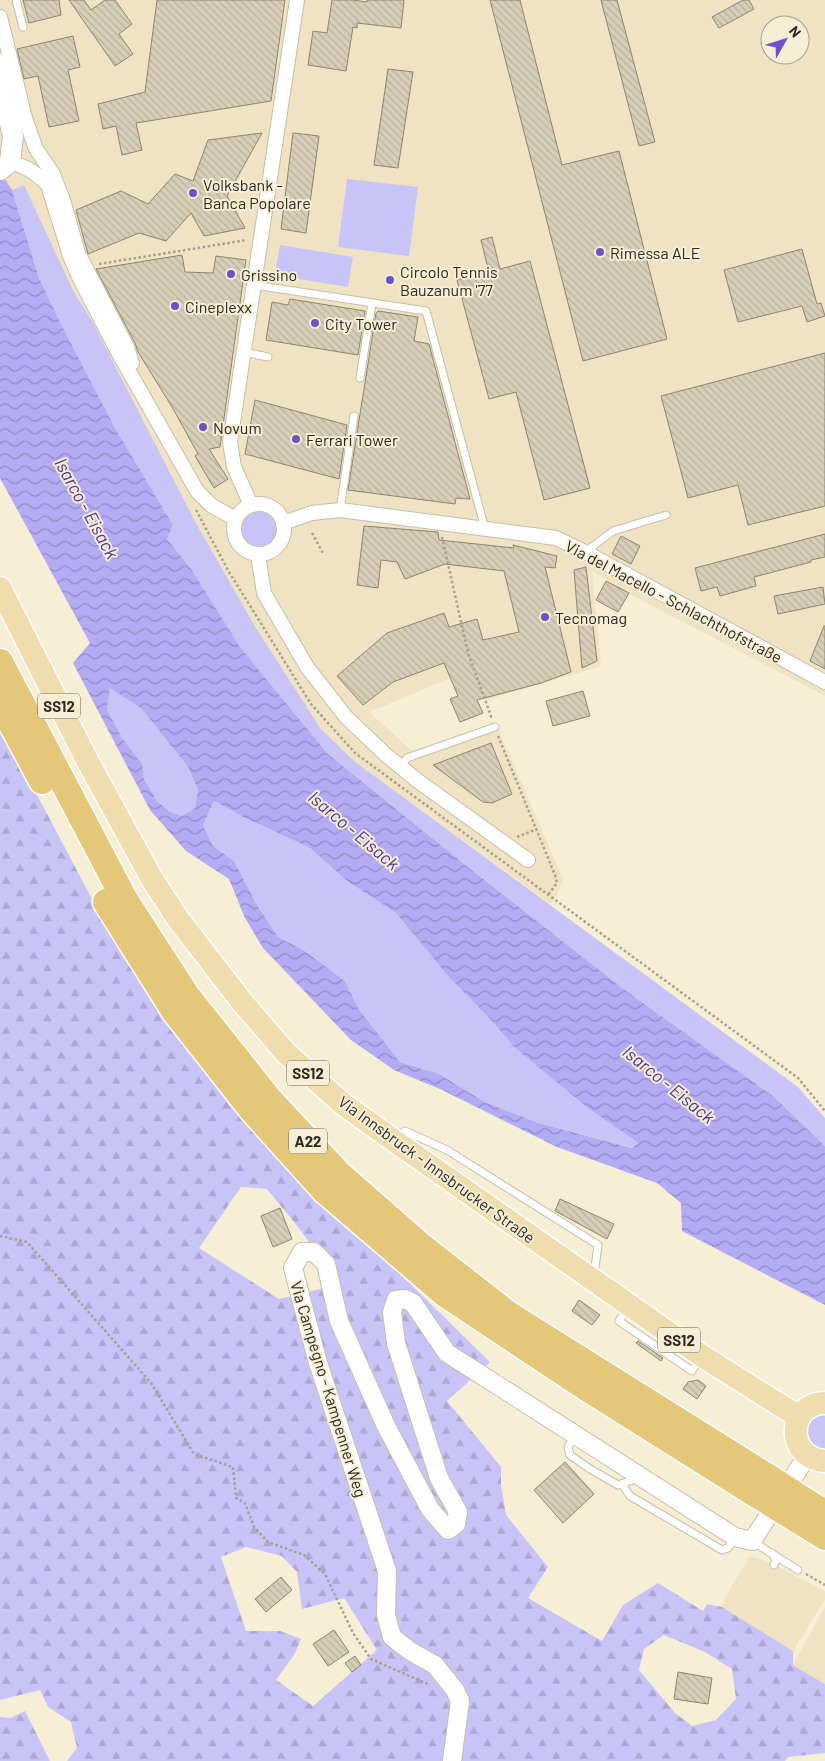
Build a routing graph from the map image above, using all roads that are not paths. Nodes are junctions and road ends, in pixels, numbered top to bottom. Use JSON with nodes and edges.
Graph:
{"nodes":[{"id":1,"x":16,"y":0,"type":"edge"},
{"id":2,"x":297,"y":0,"type":"edge"},
{"id":3,"x":0,"y":16,"type":"edge"},
{"id":4,"x":23,"y":28,"type":"dead end"},
{"id":5,"x":0,"y":64,"type":"edge"},
{"id":6,"x":2,"y":95,"type":"edge"},
{"id":7,"x":5,"y":166,"type":"edge"},
{"id":8,"x":254,"y":285,"type":"junction"},
{"id":9,"x":372,"y":303,"type":"junction"},
{"id":10,"x":244,"y":352,"type":"junction"},
{"id":11,"x":268,"y":357,"type":"dead end"},
{"id":12,"x":360,"y":378,"type":"dead end"},
{"id":13,"x":139,"y":386,"type":"junction"},
{"id":14,"x":354,"y":416,"type":"dead end"},
{"id":15,"x":251,"y":505,"type":"junction"},
{"id":16,"x":340,"y":510,"type":"junction"},
{"id":17,"x":666,"y":515,"type":"dead end"},
{"id":18,"x":236,"y":519,"type":"junction"},
{"id":19,"x":283,"y":523,"type":"junction"},
{"id":20,"x":485,"y":529,"type":"junction"},
{"id":21,"x":585,"y":552,"type":"junction"},
{"id":22,"x":258,"y":555,"type":"junction"},
{"id":23,"x":0,"y":588,"type":"edge"},
{"id":24,"x":0,"y":662,"type":"edge"},
{"id":25,"x":825,"y":682,"type":"edge"},
{"id":26,"x":0,"y":702,"type":"edge"},
{"id":27,"x":494,"y":727,"type":"road end"},
{"id":28,"x":400,"y":767,"type":"junction"},
{"id":29,"x":528,"y":860,"type":"dead end"},
{"id":30,"x":396,"y":1142,"type":"junction"},
{"id":31,"x":593,"y":1280,"type":"junction"},
{"id":32,"x":825,"y":1403,"type":"edge"},
{"id":33,"x":799,"y":1417,"type":"junction"},
{"id":34,"x":582,"y":1440,"type":"junction"},
{"id":35,"x":816,"y":1459,"type":"edge"},
{"id":36,"x":644,"y":1479,"type":"junction"},
{"id":37,"x":622,"y":1484,"type":"junction"},
{"id":38,"x":762,"y":1486,"type":"junction"},
{"id":39,"x":797,"y":1508,"type":"junction"},
{"id":40,"x":825,"y":1513,"type":"edge"},
{"id":41,"x":825,"y":1537,"type":"edge"},
{"id":42,"x":738,"y":1542,"type":"junction"},
{"id":43,"x":771,"y":1553,"type":"junction"},
{"id":44,"x":774,"y":1565,"type":"dead end"},
{"id":45,"x":798,"y":1570,"type":"road end"},
{"id":46,"x":452,"y":1761,"type":"edge"}],
"edges":[{"from":1,"to":4,"type":"lane"},
{"from":2,"to":8,"type":"street"},
{"from":3,"to":13,"type":"street"},
{"from":5,"to":6,"type":"main road"},
{"from":6,"to":7,"type":"main road"},
{"from":7,"to":13,"type":"street"},
{"from":8,"to":9,"type":"lane"},
{"from":8,"to":10,"type":"street"},
{"from":9,"to":12,"type":"lane"},
{"from":9,"to":20,"type":"lane"},
{"from":10,"to":11,"type":"lane"},
{"from":10,"to":15,"type":"street"},
{"from":13,"to":18,"type":"street"},
{"from":14,"to":16,"type":"lane"},
{"from":15,"to":18,"type":"street"},
{"from":15,"to":19,"type":"street"},
{"from":16,"to":19,"type":"street","name":"Via del Macello - Schlachthofstraße"},
{"from":16,"to":20,"type":"street","name":"Via del Macello - Schlachthofstraße"},
{"from":17,"to":21,"type":"lane"},
{"from":18,"to":22,"type":"street"},
{"from":19,"to":22,"type":"street"},
{"from":20,"to":21,"type":"street","name":"Via del Macello - Schlachthofstraße"},
{"from":21,"to":25,"type":"street","name":"Via del Macello - Schlachthofstraße"},
{"from":22,"to":28,"type":"street"},
{"from":23,"to":30,"type":"main road","name":"Via Innsbruck - Innsbrucker Straße","number":"SS12"},
{"from":24,"to":38,"type":"highway","number":"A22"},
{"from":26,"to":38,"type":"highway","number":"A22"},
{"from":27,"to":28,"type":"lane"},
{"from":28,"to":29,"type":"street"},
{"from":30,"to":31,"type":"main road","name":"Via Innsbruck - Innsbrucker Straße","number":"SS12"},
{"from":30,"to":31,"type":"lane"},
{"from":31,"to":33,"type":"main road","name":"Via Innsbruck - Innsbrucker Straße","number":"SS12"},
{"from":32,"to":33,"type":"main road"},
{"from":33,"to":35,"type":"main road"},
{"from":34,"to":36,"type":"street","name":"Via Campegno - Kampenner Weg"},
{"from":34,"to":37,"type":"lane"},
{"from":34,"to":46,"type":"street","name":"Via Campegno - Kampenner Weg"},
{"from":35,"to":42,"type":"street"},
{"from":36,"to":37,"type":"lane"},
{"from":36,"to":42,"type":"street","name":"Via Campegno - Kampenner Weg"},
{"from":37,"to":42,"type":"lane"},
{"from":38,"to":39,"type":"highway","number":"A22","bridge":true},
{"from":39,"to":40,"type":"highway","number":"A22"},
{"from":39,"to":41,"type":"highway","number":"A22"},
{"from":42,"to":43,"type":"lane"},
{"from":43,"to":44,"type":"lane"},
{"from":43,"to":45,"type":"lane"}]}
